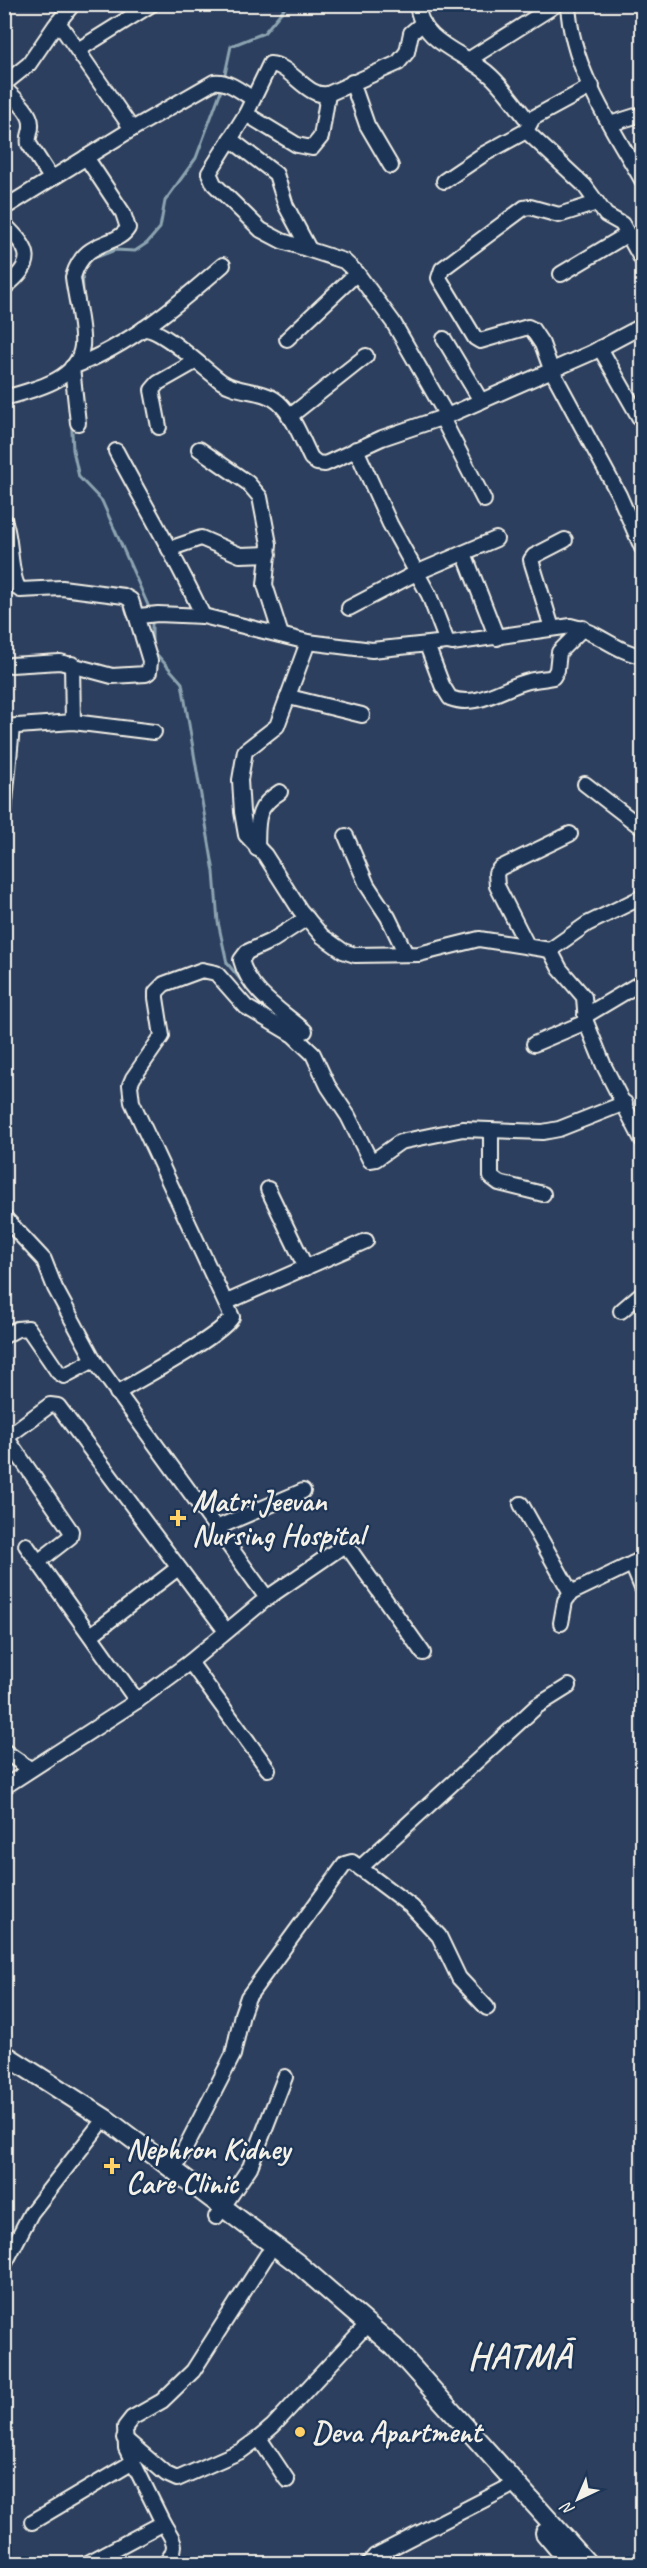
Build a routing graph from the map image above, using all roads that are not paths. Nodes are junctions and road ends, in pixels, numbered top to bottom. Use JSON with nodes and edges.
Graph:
{"nodes":[{"id":1,"x":73,"y":4,"type":"edge"},
{"id":2,"x":152,"y":4,"type":"edge"},
{"id":3,"x":417,"y":4,"type":"edge"},
{"id":4,"x":557,"y":4,"type":"edge"},
{"id":5,"x":568,"y":4,"type":"edge"},
{"id":6,"x":58,"y":22,"type":"junction"},
{"id":7,"x":423,"y":23,"type":"junction"},
{"id":8,"x":78,"y":50,"type":"junction"},
{"id":9,"x":468,"y":60,"type":"junction"},
{"id":10,"x":352,"y":82,"type":"junction"},
{"id":11,"x":4,"y":86,"type":"edge"},
{"id":12,"x":592,"y":86,"type":"junction"},
{"id":13,"x":328,"y":94,"type":"junction"},
{"id":14,"x":253,"y":99,"type":"junction"},
{"id":15,"x":246,"y":114,"type":"junction"},
{"id":16,"x":642,"y":114,"type":"edge"},
{"id":17,"x":610,"y":124,"type":"junction"},
{"id":18,"x":528,"y":127,"type":"junction"},
{"id":19,"x":132,"y":129,"type":"junction"},
{"id":20,"x":230,"y":138,"type":"junction"},
{"id":21,"x":86,"y":157,"type":"junction"},
{"id":22,"x":391,"y":166,"type":"dead end"},
{"id":23,"x":51,"y":178,"type":"junction"},
{"id":24,"x":642,"y":180,"type":"edge"},
{"id":25,"x":444,"y":181,"type":"dead end"},
{"id":26,"x":597,"y":203,"type":"junction"},
{"id":27,"x":4,"y":208,"type":"edge"},
{"id":28,"x":4,"y":224,"type":"edge"},
{"id":29,"x":628,"y":234,"type":"junction"},
{"id":30,"x":309,"y":249,"type":"junction"},
{"id":31,"x":642,"y":260,"type":"edge"},
{"id":32,"x":223,"y":265,"type":"dead end"},
{"id":33,"x":357,"y":273,"type":"junction"},
{"id":34,"x":561,"y":274,"type":"dead end"},
{"id":35,"x":4,"y":288,"type":"edge"},
{"id":36,"x":642,"y":326,"type":"edge"},
{"id":37,"x":143,"y":329,"type":"junction"},
{"id":38,"x":287,"y":339,"type":"dead end"},
{"id":39,"x":444,"y":339,"type":"dead end"},
{"id":40,"x":600,"y":348,"type":"junction"},
{"id":41,"x":366,"y":356,"type":"dead end"},
{"id":42,"x":195,"y":362,"type":"junction"},
{"id":43,"x":72,"y":367,"type":"junction"},
{"id":44,"x":551,"y":369,"type":"junction"},
{"id":45,"x":636,"y":396,"type":"edge"},
{"id":46,"x":4,"y":398,"type":"edge"},
{"id":47,"x":481,"y":401,"type":"junction"},
{"id":48,"x":289,"y":417,"type":"junction"},
{"id":49,"x":444,"y":417,"type":"junction"},
{"id":50,"x":642,"y":422,"type":"edge"},
{"id":51,"x":78,"y":423,"type":"dead end"},
{"id":52,"x":159,"y":427,"type":"dead end"},
{"id":53,"x":199,"y":449,"type":"dead end"},
{"id":54,"x":356,"y":450,"type":"junction"},
{"id":55,"x":116,"y":451,"type":"dead end"},
{"id":56,"x":484,"y":500,"type":"dead end"},
{"id":57,"x":4,"y":520,"type":"edge"},
{"id":58,"x":496,"y":539,"type":"dead end"},
{"id":59,"x":565,"y":540,"type":"dead end"},
{"id":60,"x":642,"y":548,"type":"edge"},
{"id":61,"x":169,"y":549,"type":"junction"},
{"id":62,"x":464,"y":553,"type":"junction"},
{"id":63,"x":269,"y":554,"type":"junction"},
{"id":64,"x":416,"y":573,"type":"junction"},
{"id":65,"x":350,"y":608,"type":"dead end"},
{"id":66,"x":140,"y":615,"type":"junction"},
{"id":67,"x":203,"y":616,"type":"junction"},
{"id":68,"x":552,"y":628,"type":"junction"},
{"id":69,"x":583,"y":628,"type":"junction"},
{"id":70,"x":281,"y":635,"type":"junction"},
{"id":71,"x":497,"y":638,"type":"junction"},
{"id":72,"x":308,"y":642,"type":"junction"},
{"id":73,"x":447,"y":642,"type":"junction"},
{"id":74,"x":427,"y":645,"type":"junction"},
{"id":75,"x":642,"y":656,"type":"edge"},
{"id":76,"x":72,"y":664,"type":"junction"},
{"id":77,"x":11,"y":665,"type":"dead end"},
{"id":78,"x":290,"y":697,"type":"junction"},
{"id":79,"x":362,"y":715,"type":"dead end"},
{"id":80,"x":73,"y":722,"type":"junction"},
{"id":81,"x":8,"y":727,"type":"edge"},
{"id":82,"x":154,"y":732,"type":"dead end"},
{"id":83,"x":585,"y":784,"type":"dead end"},
{"id":84,"x":280,"y":792,"type":"dead end"},
{"id":85,"x":4,"y":813,"type":"edge"},
{"id":86,"x":642,"y":828,"type":"edge"},
{"id":87,"x":570,"y":834,"type":"dead end"},
{"id":88,"x":346,"y":836,"type":"dead end"},
{"id":89,"x":257,"y":849,"type":"junction"},
{"id":90,"x":642,"y":897,"type":"edge"},
{"id":91,"x":307,"y":918,"type":"junction"},
{"id":92,"x":527,"y":945,"type":"junction"},
{"id":93,"x":550,"y":950,"type":"junction"},
{"id":94,"x":406,"y":954,"type":"junction"},
{"id":95,"x":642,"y":982,"type":"edge"},
{"id":96,"x":586,"y":1019,"type":"junction"},
{"id":97,"x":305,"y":1031,"type":"dead end"},
{"id":98,"x":534,"y":1044,"type":"dead end"},
{"id":99,"x":625,"y":1103,"type":"junction"},
{"id":100,"x":491,"y":1131,"type":"junction"},
{"id":101,"x":642,"y":1140,"type":"edge"},
{"id":102,"x":268,"y":1188,"type":"dead end"},
{"id":103,"x":543,"y":1194,"type":"dead end"},
{"id":104,"x":4,"y":1217,"type":"edge"},
{"id":105,"x":366,"y":1241,"type":"dead end"},
{"id":106,"x":306,"y":1268,"type":"junction"},
{"id":107,"x":642,"y":1293,"type":"edge"},
{"id":108,"x":227,"y":1302,"type":"junction"},
{"id":109,"x":621,"y":1311,"type":"dead end"},
{"id":110,"x":4,"y":1336,"type":"edge"},
{"id":111,"x":94,"y":1360,"type":"junction"},
{"id":112,"x":117,"y":1393,"type":"junction"},
{"id":113,"x":5,"y":1438,"type":"edge"},
{"id":114,"x":303,"y":1491,"type":"dead end"},
{"id":115,"x":521,"y":1504,"type":"dead end"},
{"id":116,"x":216,"y":1528,"type":"junction"},
{"id":117,"x":26,"y":1545,"type":"dead end"},
{"id":118,"x":637,"y":1561,"type":"edge"},
{"id":119,"x":38,"y":1562,"type":"junction"},
{"id":120,"x":178,"y":1568,"type":"junction"},
{"id":121,"x":642,"y":1588,"type":"edge"},
{"id":122,"x":571,"y":1593,"type":"junction"},
{"id":123,"x":267,"y":1598,"type":"junction"},
{"id":124,"x":561,"y":1623,"type":"dead end"},
{"id":125,"x":226,"y":1631,"type":"junction"},
{"id":126,"x":91,"y":1635,"type":"junction"},
{"id":127,"x":423,"y":1653,"type":"dead end"},
{"id":128,"x":190,"y":1662,"type":"junction"},
{"id":129,"x":569,"y":1686,"type":"dead end"},
{"id":130,"x":137,"y":1701,"type":"junction"},
{"id":131,"x":4,"y":1751,"type":"edge"},
{"id":132,"x":30,"y":1769,"type":"junction"},
{"id":133,"x":268,"y":1769,"type":"dead end"},
{"id":134,"x":4,"y":1787,"type":"edge"},
{"id":135,"x":360,"y":1868,"type":"junction"},
{"id":136,"x":487,"y":2008,"type":"dead end"},
{"id":137,"x":4,"y":2054,"type":"edge"},
{"id":138,"x":4,"y":2065,"type":"edge"},
{"id":139,"x":285,"y":2077,"type":"dead end"},
{"id":140,"x":98,"y":2127,"type":"junction"},
{"id":141,"x":174,"y":2170,"type":"junction"},
{"id":142,"x":219,"y":2212,"type":"junction"},
{"id":143,"x":267,"y":2255,"type":"junction"},
{"id":144,"x":4,"y":2265,"type":"edge"},
{"id":145,"x":362,"y":2330,"type":"junction"},
{"id":146,"x":124,"y":2438,"type":"junction"},
{"id":147,"x":259,"y":2438,"type":"junction"},
{"id":148,"x":133,"y":2462,"type":"junction"},
{"id":149,"x":287,"y":2480,"type":"dead end"},
{"id":150,"x":507,"y":2488,"type":"junction"},
{"id":151,"x":32,"y":2522,"type":"dead end"},
{"id":152,"x":163,"y":2523,"type":"junction"},
{"id":153,"x":86,"y":2564,"type":"edge"},
{"id":154,"x":165,"y":2564,"type":"edge"},
{"id":155,"x":368,"y":2564,"type":"edge"},
{"id":156,"x":571,"y":2564,"type":"edge"},
{"id":157,"x":588,"y":2564,"type":"edge"}],
"edges":[{"from":1,"to":6,"type":"street"},
{"from":2,"to":8,"type":"street"},
{"from":3,"to":7,"type":"street"},
{"from":4,"to":9,"type":"street"},
{"from":5,"to":12,"type":"street"},
{"from":6,"to":8,"type":"street"},
{"from":6,"to":11,"type":"street"},
{"from":7,"to":9,"type":"street"},
{"from":7,"to":10,"type":"street"},
{"from":8,"to":19,"type":"street"},
{"from":9,"to":18,"type":"street"},
{"from":10,"to":13,"type":"street"},
{"from":10,"to":22,"type":"street"},
{"from":11,"to":23,"type":"street"},
{"from":12,"to":17,"type":"street"},
{"from":12,"to":18,"type":"street"},
{"from":13,"to":14,"type":"street"},
{"from":13,"to":15,"type":"street"},
{"from":14,"to":15,"type":"street"},
{"from":14,"to":19,"type":"street"},
{"from":15,"to":20,"type":"street"},
{"from":16,"to":17,"type":"street"},
{"from":17,"to":24,"type":"street"},
{"from":18,"to":25,"type":"street"},
{"from":18,"to":26,"type":"street"},
{"from":19,"to":21,"type":"street"},
{"from":20,"to":30,"type":"street"},
{"from":20,"to":30,"type":"street"},
{"from":21,"to":23,"type":"street"},
{"from":21,"to":43,"type":"street"},
{"from":23,"to":27,"type":"street"},
{"from":26,"to":29,"type":"street"},
{"from":26,"to":44,"type":"street"},
{"from":28,"to":35,"type":"street"},
{"from":29,"to":31,"type":"street"},
{"from":29,"to":34,"type":"street"},
{"from":30,"to":33,"type":"street"},
{"from":32,"to":37,"type":"street"},
{"from":33,"to":38,"type":"street"},
{"from":33,"to":49,"type":"street"},
{"from":36,"to":40,"type":"street"},
{"from":37,"to":42,"type":"street"},
{"from":37,"to":43,"type":"street"},
{"from":39,"to":47,"type":"street"},
{"from":40,"to":44,"type":"street"},
{"from":40,"to":45,"type":"street"},
{"from":41,"to":48,"type":"street"},
{"from":42,"to":48,"type":"street"},
{"from":42,"to":52,"type":"street"},
{"from":43,"to":46,"type":"street"},
{"from":43,"to":51,"type":"street"},
{"from":44,"to":47,"type":"street"},
{"from":44,"to":60,"type":"street"},
{"from":45,"to":50,"type":"street"},
{"from":47,"to":49,"type":"street"},
{"from":48,"to":54,"type":"street"},
{"from":49,"to":54,"type":"street"},
{"from":49,"to":56,"type":"street"},
{"from":53,"to":63,"type":"street"},
{"from":54,"to":64,"type":"street"},
{"from":55,"to":61,"type":"street"},
{"from":57,"to":66,"type":"street"},
{"from":58,"to":62,"type":"street"},
{"from":59,"to":68,"type":"street"},
{"from":61,"to":63,"type":"street"},
{"from":61,"to":67,"type":"street"},
{"from":62,"to":64,"type":"street"},
{"from":62,"to":71,"type":"street"},
{"from":63,"to":70,"type":"street"},
{"from":64,"to":65,"type":"street"},
{"from":64,"to":73,"type":"street"},
{"from":66,"to":67,"type":"street"},
{"from":66,"to":76,"type":"street"},
{"from":67,"to":70,"type":"street"},
{"from":68,"to":69,"type":"street"},
{"from":68,"to":71,"type":"street"},
{"from":69,"to":74,"type":"street"},
{"from":69,"to":75,"type":"street"},
{"from":70,"to":72,"type":"street"},
{"from":71,"to":73,"type":"street"},
{"from":72,"to":74,"type":"street"},
{"from":72,"to":78,"type":"street"},
{"from":73,"to":74,"type":"street"},
{"from":76,"to":77,"type":"street"},
{"from":76,"to":80,"type":"street"},
{"from":78,"to":79,"type":"street"},
{"from":78,"to":89,"type":"street"},
{"from":80,"to":81,"type":"street"},
{"from":80,"to":82,"type":"street"},
{"from":81,"to":85,"type":"street"},
{"from":83,"to":86,"type":"street"},
{"from":84,"to":89,"type":"street"},
{"from":87,"to":92,"type":"street"},
{"from":88,"to":94,"type":"street"},
{"from":89,"to":91,"type":"street"},
{"from":90,"to":93,"type":"street"},
{"from":91,"to":94,"type":"street"},
{"from":91,"to":97,"type":"street"},
{"from":92,"to":93,"type":"street"},
{"from":92,"to":94,"type":"street"},
{"from":93,"to":96,"type":"street"},
{"from":95,"to":96,"type":"street"},
{"from":96,"to":98,"type":"street"},
{"from":96,"to":99,"type":"street"},
{"from":99,"to":100,"type":"street"},
{"from":99,"to":101,"type":"street"},
{"from":100,"to":103,"type":"street"},
{"from":100,"to":108,"type":"street"},
{"from":102,"to":106,"type":"street"},
{"from":104,"to":111,"type":"street"},
{"from":105,"to":106,"type":"street"},
{"from":106,"to":108,"type":"street"},
{"from":107,"to":109,"type":"street"},
{"from":108,"to":112,"type":"street"},
{"from":110,"to":111,"type":"street"},
{"from":111,"to":112,"type":"street"},
{"from":112,"to":116,"type":"street"},
{"from":113,"to":119,"type":"street"},
{"from":113,"to":120,"type":"street"},
{"from":114,"to":116,"type":"street"},
{"from":115,"to":122,"type":"street"},
{"from":116,"to":123,"type":"street"},
{"from":117,"to":119,"type":"street"},
{"from":118,"to":121,"type":"street"},
{"from":118,"to":122,"type":"street"},
{"from":119,"to":126,"type":"street"},
{"from":120,"to":125,"type":"street"},
{"from":120,"to":126,"type":"street"},
{"from":122,"to":124,"type":"street"},
{"from":123,"to":125,"type":"street"},
{"from":123,"to":127,"type":"street"},
{"from":125,"to":128,"type":"street"},
{"from":126,"to":130,"type":"street"},
{"from":128,"to":130,"type":"street"},
{"from":128,"to":133,"type":"street"},
{"from":129,"to":135,"type":"street"},
{"from":130,"to":132,"type":"street"},
{"from":131,"to":132,"type":"street"},
{"from":132,"to":134,"type":"street"},
{"from":135,"to":136,"type":"street"},
{"from":135,"to":141,"type":"street"},
{"from":137,"to":141,"type":"main road"},
{"from":138,"to":140,"type":"main road"},
{"from":139,"to":142,"type":"street"},
{"from":140,"to":142,"type":"main road"},
{"from":140,"to":144,"type":"street"},
{"from":141,"to":142,"type":"main road"},
{"from":142,"to":143,"type":"main road"},
{"from":142,"to":157,"type":"main road"},
{"from":143,"to":145,"type":"main road"},
{"from":143,"to":146,"type":"street"},
{"from":145,"to":147,"type":"street"},
{"from":145,"to":150,"type":"main road"},
{"from":146,"to":147,"type":"street"},
{"from":146,"to":148,"type":"street"},
{"from":147,"to":149,"type":"street"},
{"from":148,"to":151,"type":"street"},
{"from":148,"to":152,"type":"street"},
{"from":150,"to":155,"type":"street"},
{"from":150,"to":156,"type":"main road"},
{"from":152,"to":153,"type":"street"},
{"from":152,"to":154,"type":"street"}]}
